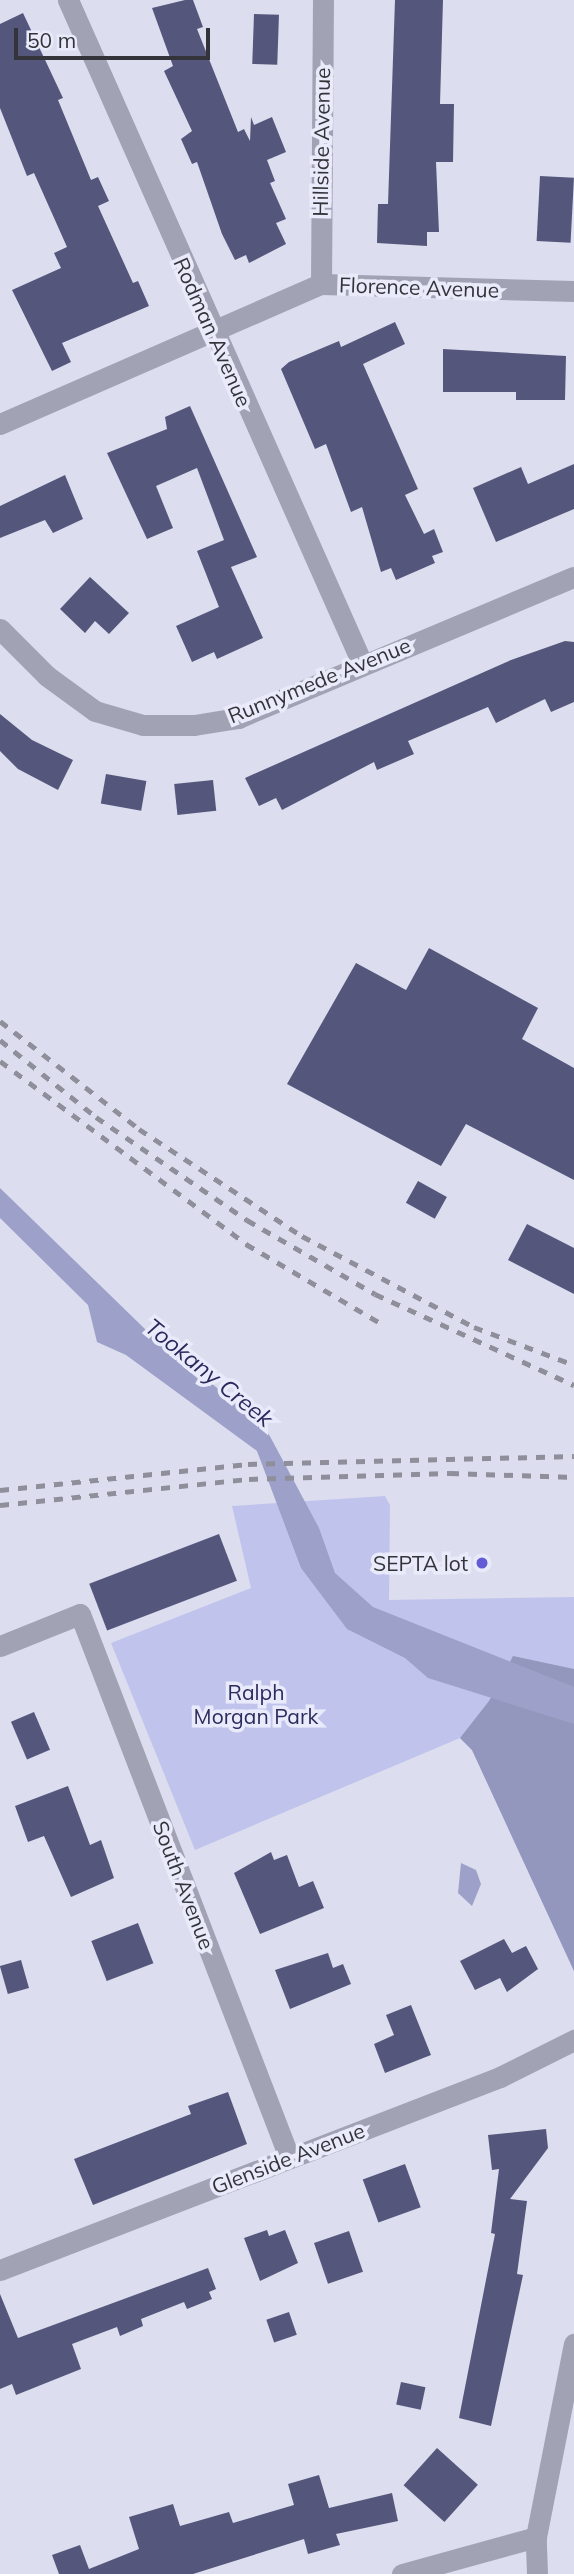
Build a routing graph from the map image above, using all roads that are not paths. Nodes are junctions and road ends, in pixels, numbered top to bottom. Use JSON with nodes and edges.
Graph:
{"nodes":[{"id":1,"x":68,"y":0,"type":"edge"},
{"id":2,"x":323,"y":0,"type":"edge"},
{"id":3,"x":321,"y":284,"type":"junction"},
{"id":4,"x":574,"y":291,"type":"edge"},
{"id":5,"x":211,"y":332,"type":"junction"},
{"id":6,"x":0,"y":424,"type":"edge"},
{"id":7,"x":574,"y":577,"type":"edge"},
{"id":8,"x":0,"y":629,"type":"edge"},
{"id":9,"x":362,"y":663,"type":"junction"},
{"id":10,"x":0,"y":1646,"type":"edge"},
{"id":11,"x":568,"y":2048,"type":"edge"},
{"id":12,"x":289,"y":2157,"type":"junction"},
{"id":13,"x":0,"y":2270,"type":"edge"},
{"id":14,"x":574,"y":2344,"type":"edge"},
{"id":15,"x":536,"y":2537,"type":"junction"},
{"id":16,"x":402,"y":2574,"type":"edge"},
{"id":17,"x":537,"y":2574,"type":"edge"}],
"edges":[{"from":1,"to":5,"type":"street","name":"Rodman Avenue"},
{"from":2,"to":3,"type":"street","name":"Hillside Avenue"},
{"from":3,"to":4,"type":"street","name":"Florence Avenue"},
{"from":3,"to":5,"type":"street","name":"Florence Avenue"},
{"from":5,"to":6,"type":"street","name":"Florence Avenue"},
{"from":5,"to":9,"type":"street","name":"Rodman Avenue"},
{"from":7,"to":9,"type":"street","name":"Runnymede Avenue"},
{"from":8,"to":9,"type":"street","name":"Runnymede Avenue"},
{"from":10,"to":12,"type":"street","name":"South Avenue"},
{"from":11,"to":12,"type":"street","name":"Glenside Avenue"},
{"from":12,"to":13,"type":"street","name":"Glenside Avenue"},
{"from":14,"to":15,"type":"street"},
{"from":15,"to":16,"type":"street"},
{"from":15,"to":17,"type":"street"}]}
